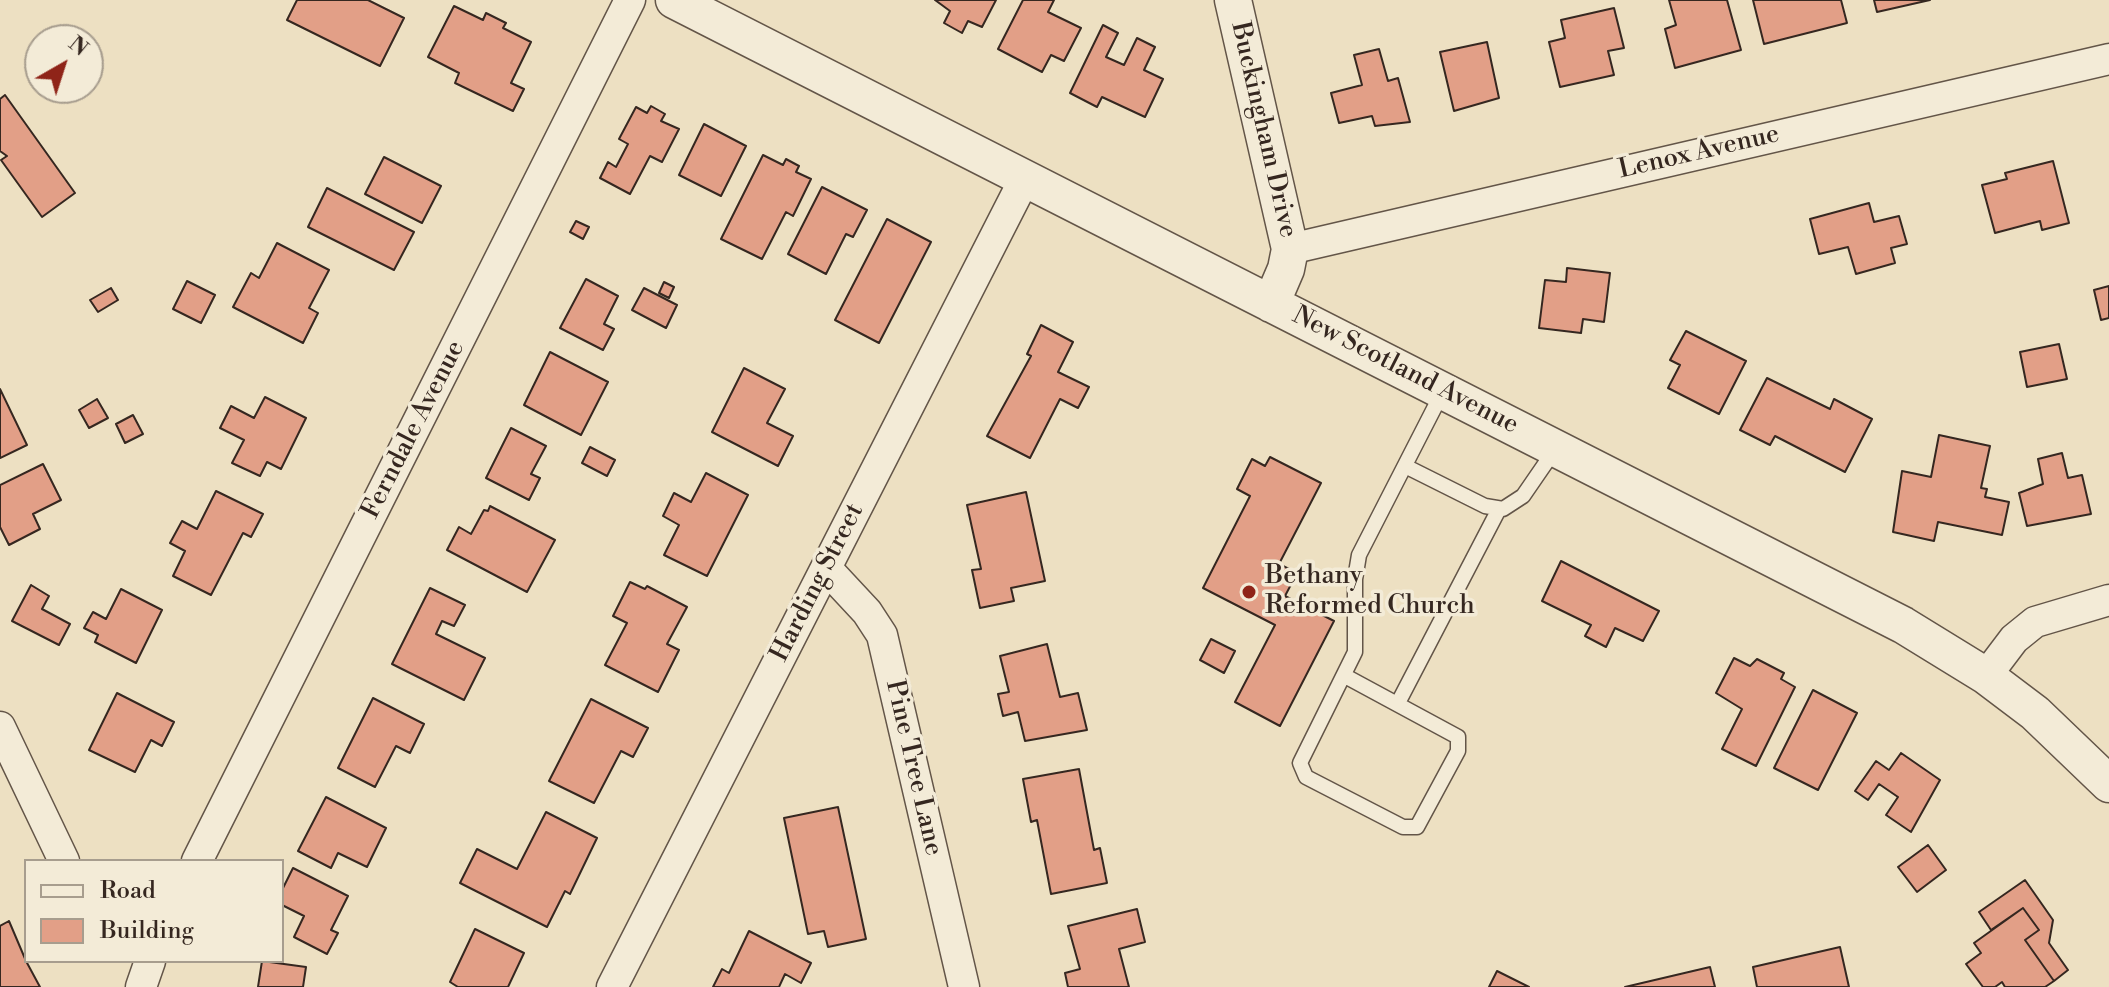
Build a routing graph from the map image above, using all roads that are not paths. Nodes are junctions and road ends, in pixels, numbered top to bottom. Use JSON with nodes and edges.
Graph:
{"nodes":[{"id":1,"x":630,"y":0,"type":"edge"},
{"id":2,"x":674,"y":0,"type":"edge"},
{"id":3,"x":1233,"y":0,"type":"edge"},
{"id":4,"x":2109,"y":59,"type":"edge"},
{"id":5,"x":1024,"y":180,"type":"junction"},
{"id":6,"x":1290,"y":249,"type":"junction"},
{"id":7,"x":1271,"y":304,"type":"junction"},
{"id":8,"x":1443,"y":391,"type":"junction"},
{"id":9,"x":1556,"y":448,"type":"junction"},
{"id":10,"x":1405,"y":466,"type":"junction"},
{"id":11,"x":1499,"y":509,"type":"junction"},
{"id":12,"x":826,"y":568,"type":"junction"},
{"id":13,"x":2109,"y":600,"type":"edge"},
{"id":14,"x":1345,"y":676,"type":"junction"},
{"id":15,"x":1986,"y":676,"type":"junction"},
{"id":16,"x":1398,"y":703,"type":"junction"},
{"id":17,"x":0,"y":727,"type":"edge"},
{"id":18,"x":2109,"y":784,"type":"edge"},
{"id":19,"x":63,"y":859,"type":"edge"},
{"id":20,"x":198,"y":859,"type":"edge"},
{"id":21,"x":612,"y":987,"type":"edge"},
{"id":22,"x":964,"y":987,"type":"edge"}],
"edges":[{"from":1,"to":20,"type":"street","name":"Ferndale Avenue"},
{"from":2,"to":5,"type":"street","name":"New Scotland Avenue"},
{"from":3,"to":6,"type":"street","name":"Buckingham Drive"},
{"from":4,"to":6,"type":"street","name":"Lenox Avenue"},
{"from":5,"to":7,"type":"street","name":"New Scotland Avenue"},
{"from":5,"to":12,"type":"street","name":"Harding Street"},
{"from":6,"to":7,"type":"street","name":"Buckingham Drive"},
{"from":7,"to":8,"type":"street","name":"New Scotland Avenue"},
{"from":8,"to":9,"type":"street","name":"New Scotland Avenue"},
{"from":8,"to":10,"type":"lane"},
{"from":9,"to":11,"type":"lane"},
{"from":9,"to":15,"type":"street","name":"New Scotland Avenue"},
{"from":10,"to":11,"type":"lane"},
{"from":10,"to":14,"type":"lane"},
{"from":11,"to":16,"type":"lane"},
{"from":12,"to":21,"type":"street","name":"Harding Street"},
{"from":12,"to":22,"type":"street","name":"Pine Tree Lane"},
{"from":13,"to":15,"type":"street"},
{"from":14,"to":16,"type":"lane"},
{"from":14,"to":16,"type":"lane"},
{"from":15,"to":18,"type":"street","name":"New Scotland Avenue"},
{"from":17,"to":19,"type":"street"}]}
